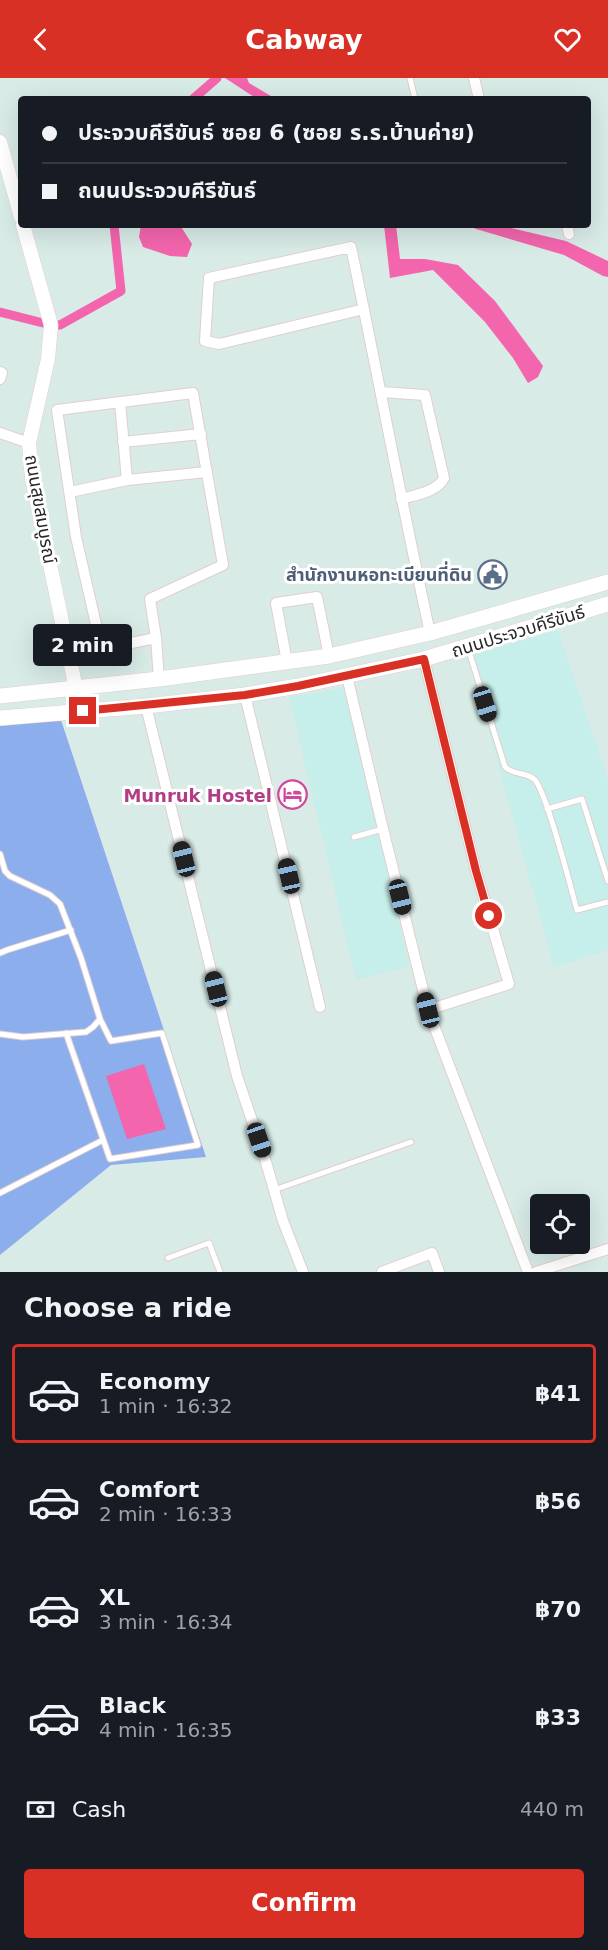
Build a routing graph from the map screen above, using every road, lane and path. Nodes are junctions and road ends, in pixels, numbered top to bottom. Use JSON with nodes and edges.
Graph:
{"nodes":[{"id":1,"x":410,"y":78,"type":"edge"},
{"id":2,"x":474,"y":78,"type":"edge"},
{"id":3,"x":414,"y":96,"type":"edge"},
{"id":4,"x":478,"y":96,"type":"edge"},
{"id":5,"x":1,"y":150,"type":"edge"},
{"id":6,"x":18,"y":204,"type":"edge"},
{"id":7,"x":24,"y":228,"type":"edge"},
{"id":8,"x":364,"y":309,"type":"junction"},
{"id":9,"x":0,"y":372,"type":"edge"},
{"id":10,"x":0,"y":378,"type":"edge"},
{"id":11,"x":381,"y":392,"type":"junction"},
{"id":12,"x":120,"y":402,"type":"junction"},
{"id":13,"x":0,"y":433,"type":"edge"},
{"id":14,"x":201,"y":434,"type":"junction"},
{"id":15,"x":123,"y":442,"type":"junction"},
{"id":16,"x":29,"y":443,"type":"junction"},
{"id":17,"x":207,"y":472,"type":"junction"},
{"id":18,"x":127,"y":480,"type":"junction"},
{"id":19,"x":70,"y":492,"type":"junction"},
{"id":20,"x":401,"y":499,"type":"junction"},
{"id":21,"x":608,"y":582,"type":"edge"},
{"id":22,"x":608,"y":604,"type":"edge"},
{"id":23,"x":430,"y":633,"type":"junction"},
{"id":24,"x":156,"y":638,"type":"junction"},
{"id":25,"x":468,"y":646,"type":"junction"},
{"id":26,"x":329,"y":656,"type":"junction"},
{"id":27,"x":424,"y":659,"type":"junction"},
{"id":28,"x":287,"y":662,"type":"junction"},
{"id":29,"x":347,"y":676,"type":"junction"},
{"id":30,"x":159,"y":679,"type":"junction"},
{"id":31,"x":76,"y":689,"type":"junction"},
{"id":32,"x":245,"y":695,"type":"junction"},
{"id":33,"x":0,"y":696,"type":"edge"},
{"id":34,"x":146,"y":706,"type":"junction"},
{"id":35,"x":0,"y":718,"type":"edge"},
{"id":36,"x":547,"y":809,"type":"junction"},
{"id":37,"x":383,"y":829,"type":"junction"},
{"id":38,"x":354,"y":837,"type":"dead end"},
{"id":39,"x":0,"y":854,"type":"edge"},
{"id":40,"x":608,"y":881,"type":"edge"},
{"id":41,"x":608,"y":902,"type":"edge"},
{"id":42,"x":71,"y":930,"type":"junction"},
{"id":43,"x":0,"y":953,"type":"edge"},
{"id":44,"x":320,"y":1007,"type":"dead end"},
{"id":45,"x":428,"y":1010,"type":"junction"},
{"id":46,"x":100,"y":1018,"type":"junction"},
{"id":47,"x":66,"y":1033,"type":"junction"},
{"id":48,"x":0,"y":1034,"type":"edge"},
{"id":49,"x":103,"y":1140,"type":"junction"},
{"id":50,"x":411,"y":1142,"type":"dead end"},
{"id":51,"x":274,"y":1190,"type":"junction"},
{"id":52,"x":0,"y":1193,"type":"edge"},
{"id":53,"x":608,"y":1249,"type":"edge"},
{"id":54,"x":168,"y":1258,"type":"dead end"},
{"id":55,"x":220,"y":1272,"type":"edge"},
{"id":56,"x":303,"y":1272,"type":"edge"},
{"id":57,"x":382,"y":1272,"type":"edge"},
{"id":58,"x":439,"y":1272,"type":"edge"},
{"id":59,"x":528,"y":1272,"type":"edge"},
{"id":60,"x":536,"y":1272,"type":"edge"}],
"edges":[{"from":1,"to":3,"type":"lane"},
{"from":2,"to":4,"type":"street"},
{"from":5,"to":6,"type":"street"},
{"from":7,"to":16,"type":"street","name":"ถนนสุขสมบูรณ์"},
{"from":8,"to":8,"type":"street"},
{"from":8,"to":11,"type":"street"},
{"from":9,"to":10,"type":"street"},
{"from":11,"to":20,"type":"street"},
{"from":11,"to":20,"type":"street"},
{"from":12,"to":14,"type":"street"},
{"from":12,"to":15,"type":"street"},
{"from":12,"to":19,"type":"street"},
{"from":13,"to":16,"type":"street"},
{"from":14,"to":15,"type":"street"},
{"from":14,"to":17,"type":"street"},
{"from":15,"to":18,"type":"street"},
{"from":16,"to":31,"type":"street","name":"ถนนสุขสมบูรณ์"},
{"from":17,"to":18,"type":"street"},
{"from":17,"to":24,"type":"street"},
{"from":18,"to":19,"type":"street"},
{"from":19,"to":24,"type":"street"},
{"from":20,"to":23,"type":"street"},
{"from":21,"to":23,"type":"main road","name":"ถนนประจวบคีรีขันธ์"},
{"from":22,"to":25,"type":"main road","name":"ถนนประจวบคีรีขันธ์"},
{"from":23,"to":26,"type":"main road","name":"ถนนประจวบคีรีขันธ์"},
{"from":24,"to":30,"type":"street"},
{"from":25,"to":27,"type":"main road","name":"ถนนประจวบคีรีขันธ์"},
{"from":25,"to":36,"type":"lane"},
{"from":26,"to":28,"type":"main road","name":"ถนนประจวบคีรีขันธ์"},
{"from":26,"to":28,"type":"street"},
{"from":27,"to":29,"type":"main road","name":"ถนนประจวบคีรีขันธ์"},
{"from":27,"to":45,"type":"street"},
{"from":28,"to":30,"type":"main road","name":"ถนนประจวบคีรีขันธ์"},
{"from":29,"to":32,"type":"main road","name":"ถนนประจวบคีรีขันธ์"},
{"from":29,"to":37,"type":"street"},
{"from":30,"to":31,"type":"main road","name":"ถนนประจวบคีรีขันธ์"},
{"from":31,"to":33,"type":"main road","name":"ถนนประจวบคีรีขันธ์"},
{"from":32,"to":34,"type":"main road","name":"ถนนประจวบคีรีขันธ์"},
{"from":32,"to":44,"type":"street"},
{"from":34,"to":35,"type":"main road","name":"ถนนประจวบคีรีขันธ์"},
{"from":34,"to":51,"type":"street"},
{"from":36,"to":40,"type":"lane"},
{"from":36,"to":41,"type":"lane"},
{"from":37,"to":38,"type":"lane"},
{"from":37,"to":45,"type":"street"},
{"from":39,"to":42,"type":"lane"},
{"from":42,"to":43,"type":"lane"},
{"from":42,"to":46,"type":"lane"},
{"from":45,"to":59,"type":"street"},
{"from":46,"to":47,"type":"lane"},
{"from":46,"to":49,"type":"lane"},
{"from":47,"to":48,"type":"lane"},
{"from":47,"to":49,"type":"lane"},
{"from":49,"to":52,"type":"lane"},
{"from":50,"to":51,"type":"lane"},
{"from":51,"to":56,"type":"street"},
{"from":53,"to":60,"type":"street"},
{"from":54,"to":55,"type":"lane"},
{"from":57,"to":58,"type":"street"}]}
